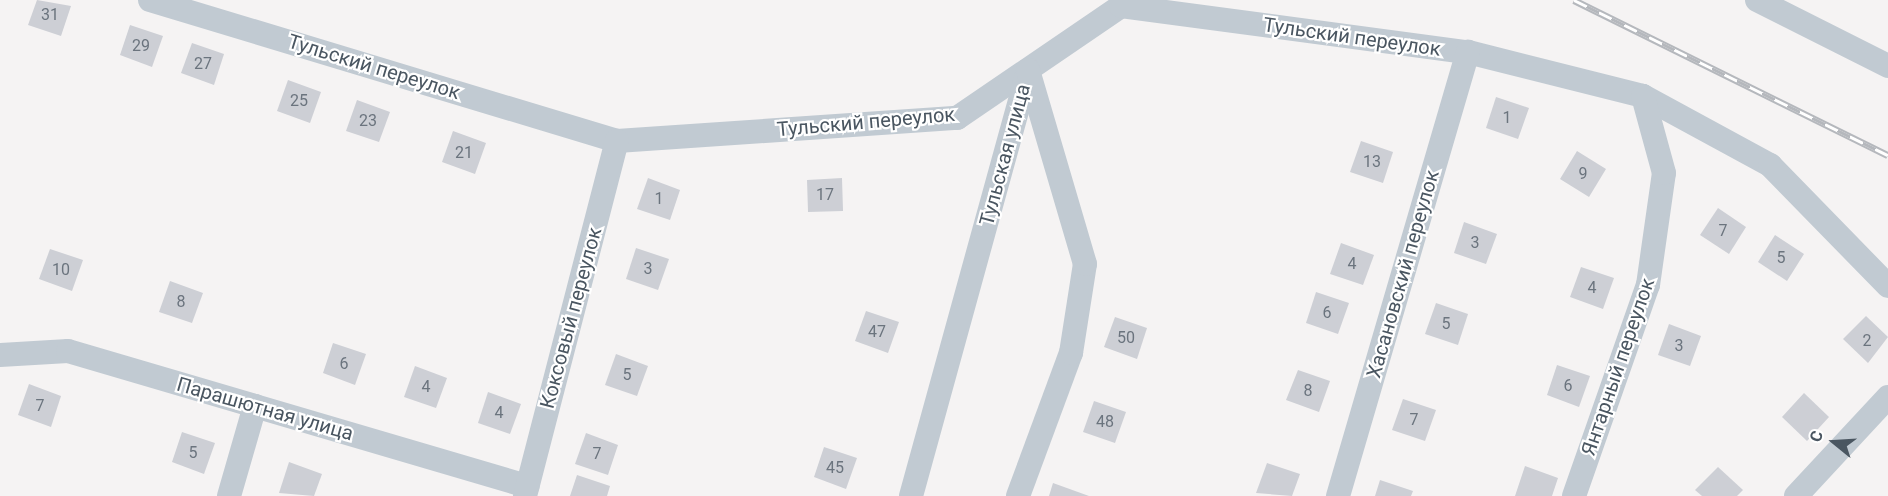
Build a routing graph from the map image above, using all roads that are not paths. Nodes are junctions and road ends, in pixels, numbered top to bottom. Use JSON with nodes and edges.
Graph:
{"nodes":[{"id":1,"x":150,"y":0,"type":"edge"},
{"id":2,"x":1757,"y":0,"type":"edge"},
{"id":3,"x":1468,"y":52,"type":"junction"},
{"id":4,"x":1888,"y":66,"type":"edge"},
{"id":5,"x":1028,"y":70,"type":"junction"},
{"id":6,"x":1643,"y":96,"type":"junction"},
{"id":7,"x":617,"y":141,"type":"junction"},
{"id":8,"x":1888,"y":286,"type":"edge"},
{"id":9,"x":0,"y":355,"type":"edge"},
{"id":10,"x":1888,"y":397,"type":"edge"},
{"id":11,"x":255,"y":406,"type":"junction"},
{"id":12,"x":526,"y":491,"type":"edge"},
{"id":13,"x":229,"y":496,"type":"edge"},
{"id":14,"x":910,"y":496,"type":"edge"},
{"id":15,"x":1018,"y":496,"type":"edge"},
{"id":16,"x":1338,"y":496,"type":"edge"},
{"id":17,"x":1574,"y":496,"type":"edge"},
{"id":18,"x":1796,"y":496,"type":"edge"}],
"edges":[{"from":1,"to":7,"type":"street","name":"Тульский переулок"},
{"from":2,"to":4,"type":"street"},
{"from":3,"to":5,"type":"street","name":"Тульский переулок"},
{"from":3,"to":6,"type":"street","name":"Тульский переулок"},
{"from":3,"to":16,"type":"street","name":"Хасановский переулок"},
{"from":5,"to":7,"type":"street","name":"Тульский переулок"},
{"from":5,"to":14,"type":"street","name":"Тульская улица"},
{"from":5,"to":15,"type":"street","name":"Тульская улица"},
{"from":6,"to":8,"type":"street","name":"Тульский переулок"},
{"from":6,"to":17,"type":"street","name":"Янтарный переулок"},
{"from":7,"to":12,"type":"street","name":"Коксовый переулок"},
{"from":9,"to":11,"type":"street","name":"Парашютная улица"},
{"from":10,"to":18,"type":"street"},
{"from":11,"to":12,"type":"street","name":"Парашютная улица"},
{"from":11,"to":13,"type":"street"}]}
